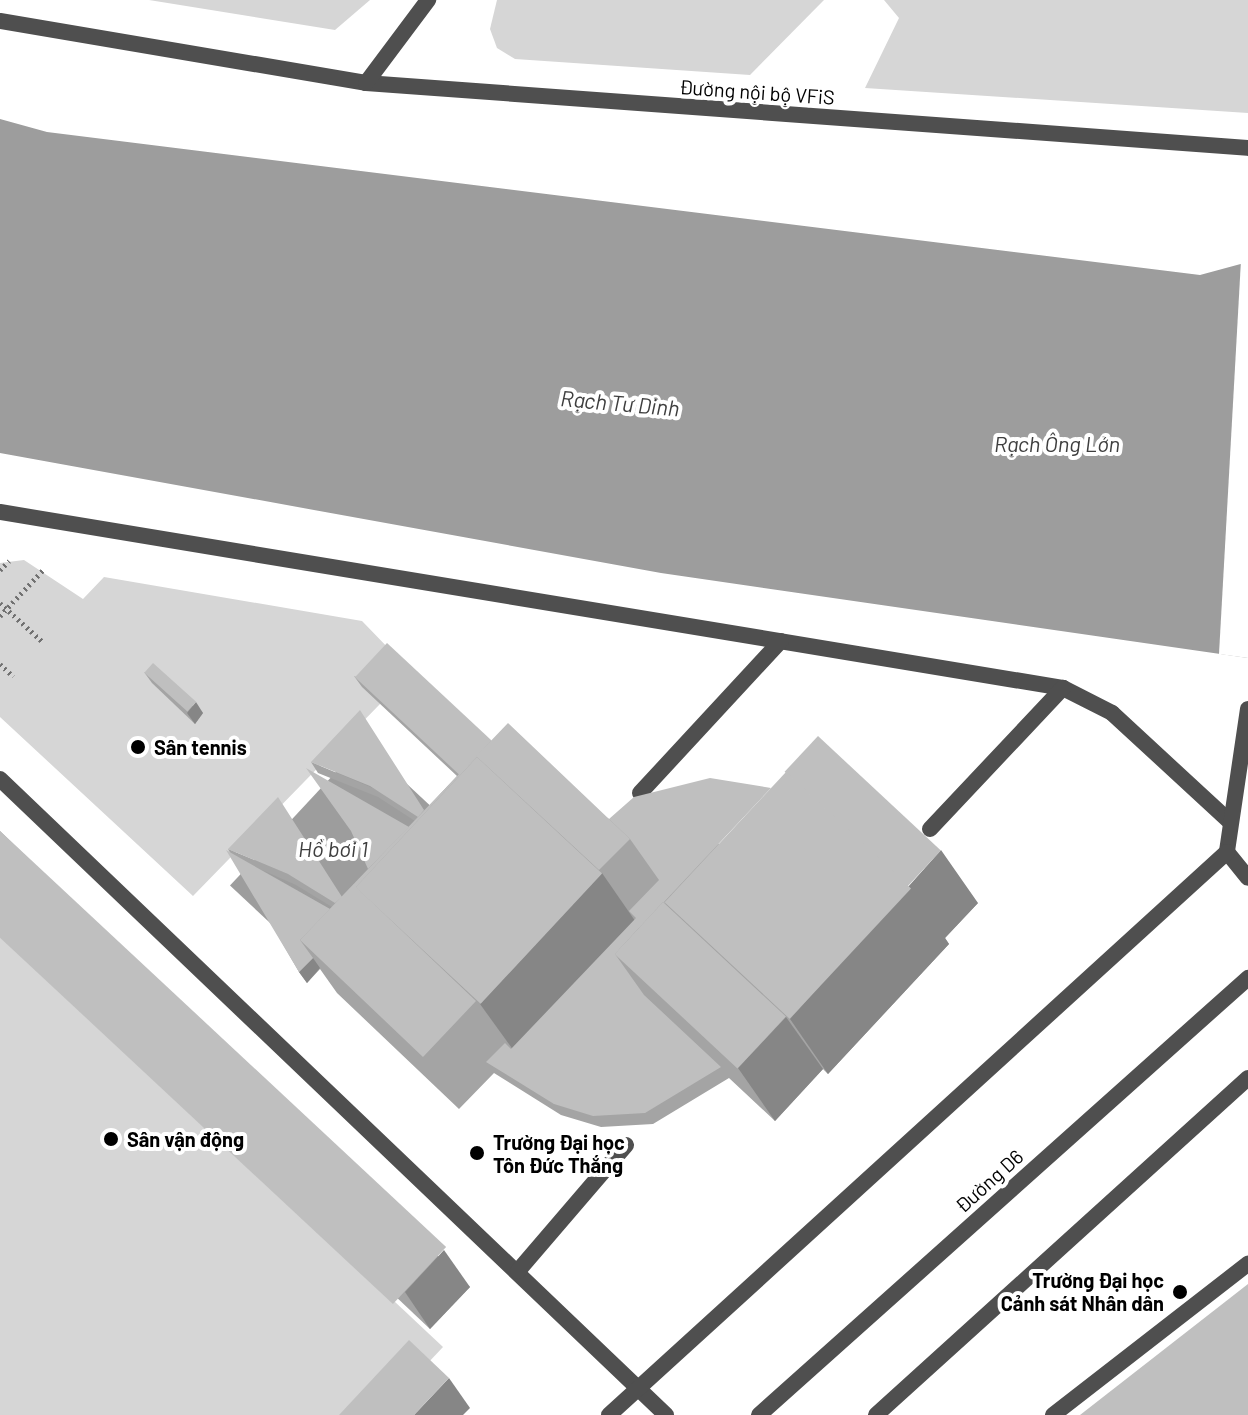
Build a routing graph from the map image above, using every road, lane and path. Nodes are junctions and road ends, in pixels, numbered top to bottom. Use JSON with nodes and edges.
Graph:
{"nodes":[{"id":1,"x":428,"y":0,"type":"edge"},
{"id":2,"x":0,"y":21,"type":"edge"},
{"id":3,"x":366,"y":83,"type":"junction"},
{"id":4,"x":1248,"y":148,"type":"edge"},
{"id":5,"x":0,"y":512,"type":"edge"},
{"id":6,"x":9,"y":561,"type":"dead end"},
{"id":7,"x":44,"y":569,"type":"dead end"},
{"id":8,"x":0,"y":570,"type":"edge"},
{"id":9,"x":0,"y":603,"type":"edge"},
{"id":10,"x":7,"y":609,"type":"junction"},
{"id":11,"x":0,"y":616,"type":"edge"},
{"id":12,"x":781,"y":641,"type":"junction"},
{"id":13,"x":44,"y":643,"type":"dead end"},
{"id":14,"x":0,"y":664,"type":"edge"},
{"id":15,"x":13,"y":676,"type":"dead end"},
{"id":16,"x":1063,"y":688,"type":"junction"},
{"id":17,"x":1248,"y":709,"type":"edge"},
{"id":18,"x":0,"y":779,"type":"edge"},
{"id":19,"x":640,"y":793,"type":"edge"},
{"id":20,"x":1228,"y":820,"type":"junction"},
{"id":21,"x":930,"y":829,"type":"dead end"},
{"id":22,"x":1227,"y":852,"type":"junction"},
{"id":23,"x":1248,"y":878,"type":"edge"},
{"id":24,"x":1248,"y":978,"type":"edge"},
{"id":25,"x":1248,"y":1078,"type":"edge"},
{"id":26,"x":626,"y":1145,"type":"dead end"},
{"id":27,"x":1248,"y":1264,"type":"edge"},
{"id":28,"x":518,"y":1271,"type":"junction"},
{"id":29,"x":639,"y":1387,"type":"junction"},
{"id":30,"x":609,"y":1415,"type":"edge"},
{"id":31,"x":666,"y":1415,"type":"edge"},
{"id":32,"x":759,"y":1415,"type":"edge"},
{"id":33,"x":876,"y":1415,"type":"edge"},
{"id":34,"x":1053,"y":1415,"type":"edge"}],
"edges":[{"from":1,"to":3,"type":"street"},
{"from":2,"to":3,"type":"street","name":"Đường nội bộ VFiS"},
{"from":3,"to":4,"type":"street","name":"Đường nội bộ VFiS"},
{"from":5,"to":12,"type":"street"},
{"from":6,"to":8,"type":"path"},
{"from":7,"to":10,"type":"path"},
{"from":9,"to":10,"type":"path"},
{"from":10,"to":11,"type":"path"},
{"from":10,"to":13,"type":"path"},
{"from":12,"to":16,"type":"street"},
{"from":12,"to":19,"type":"street"},
{"from":14,"to":15,"type":"path"},
{"from":16,"to":20,"type":"street"},
{"from":16,"to":21,"type":"street"},
{"from":17,"to":20,"type":"street"},
{"from":18,"to":28,"type":"street"},
{"from":20,"to":22,"type":"street"},
{"from":22,"to":23,"type":"street"},
{"from":22,"to":29,"type":"street"},
{"from":24,"to":32,"type":"street","name":"Đường D6"},
{"from":25,"to":33,"type":"street"},
{"from":26,"to":28,"type":"street"},
{"from":27,"to":34,"type":"street"},
{"from":28,"to":29,"type":"street"},
{"from":29,"to":30,"type":"street"},
{"from":29,"to":31,"type":"street"}]}
